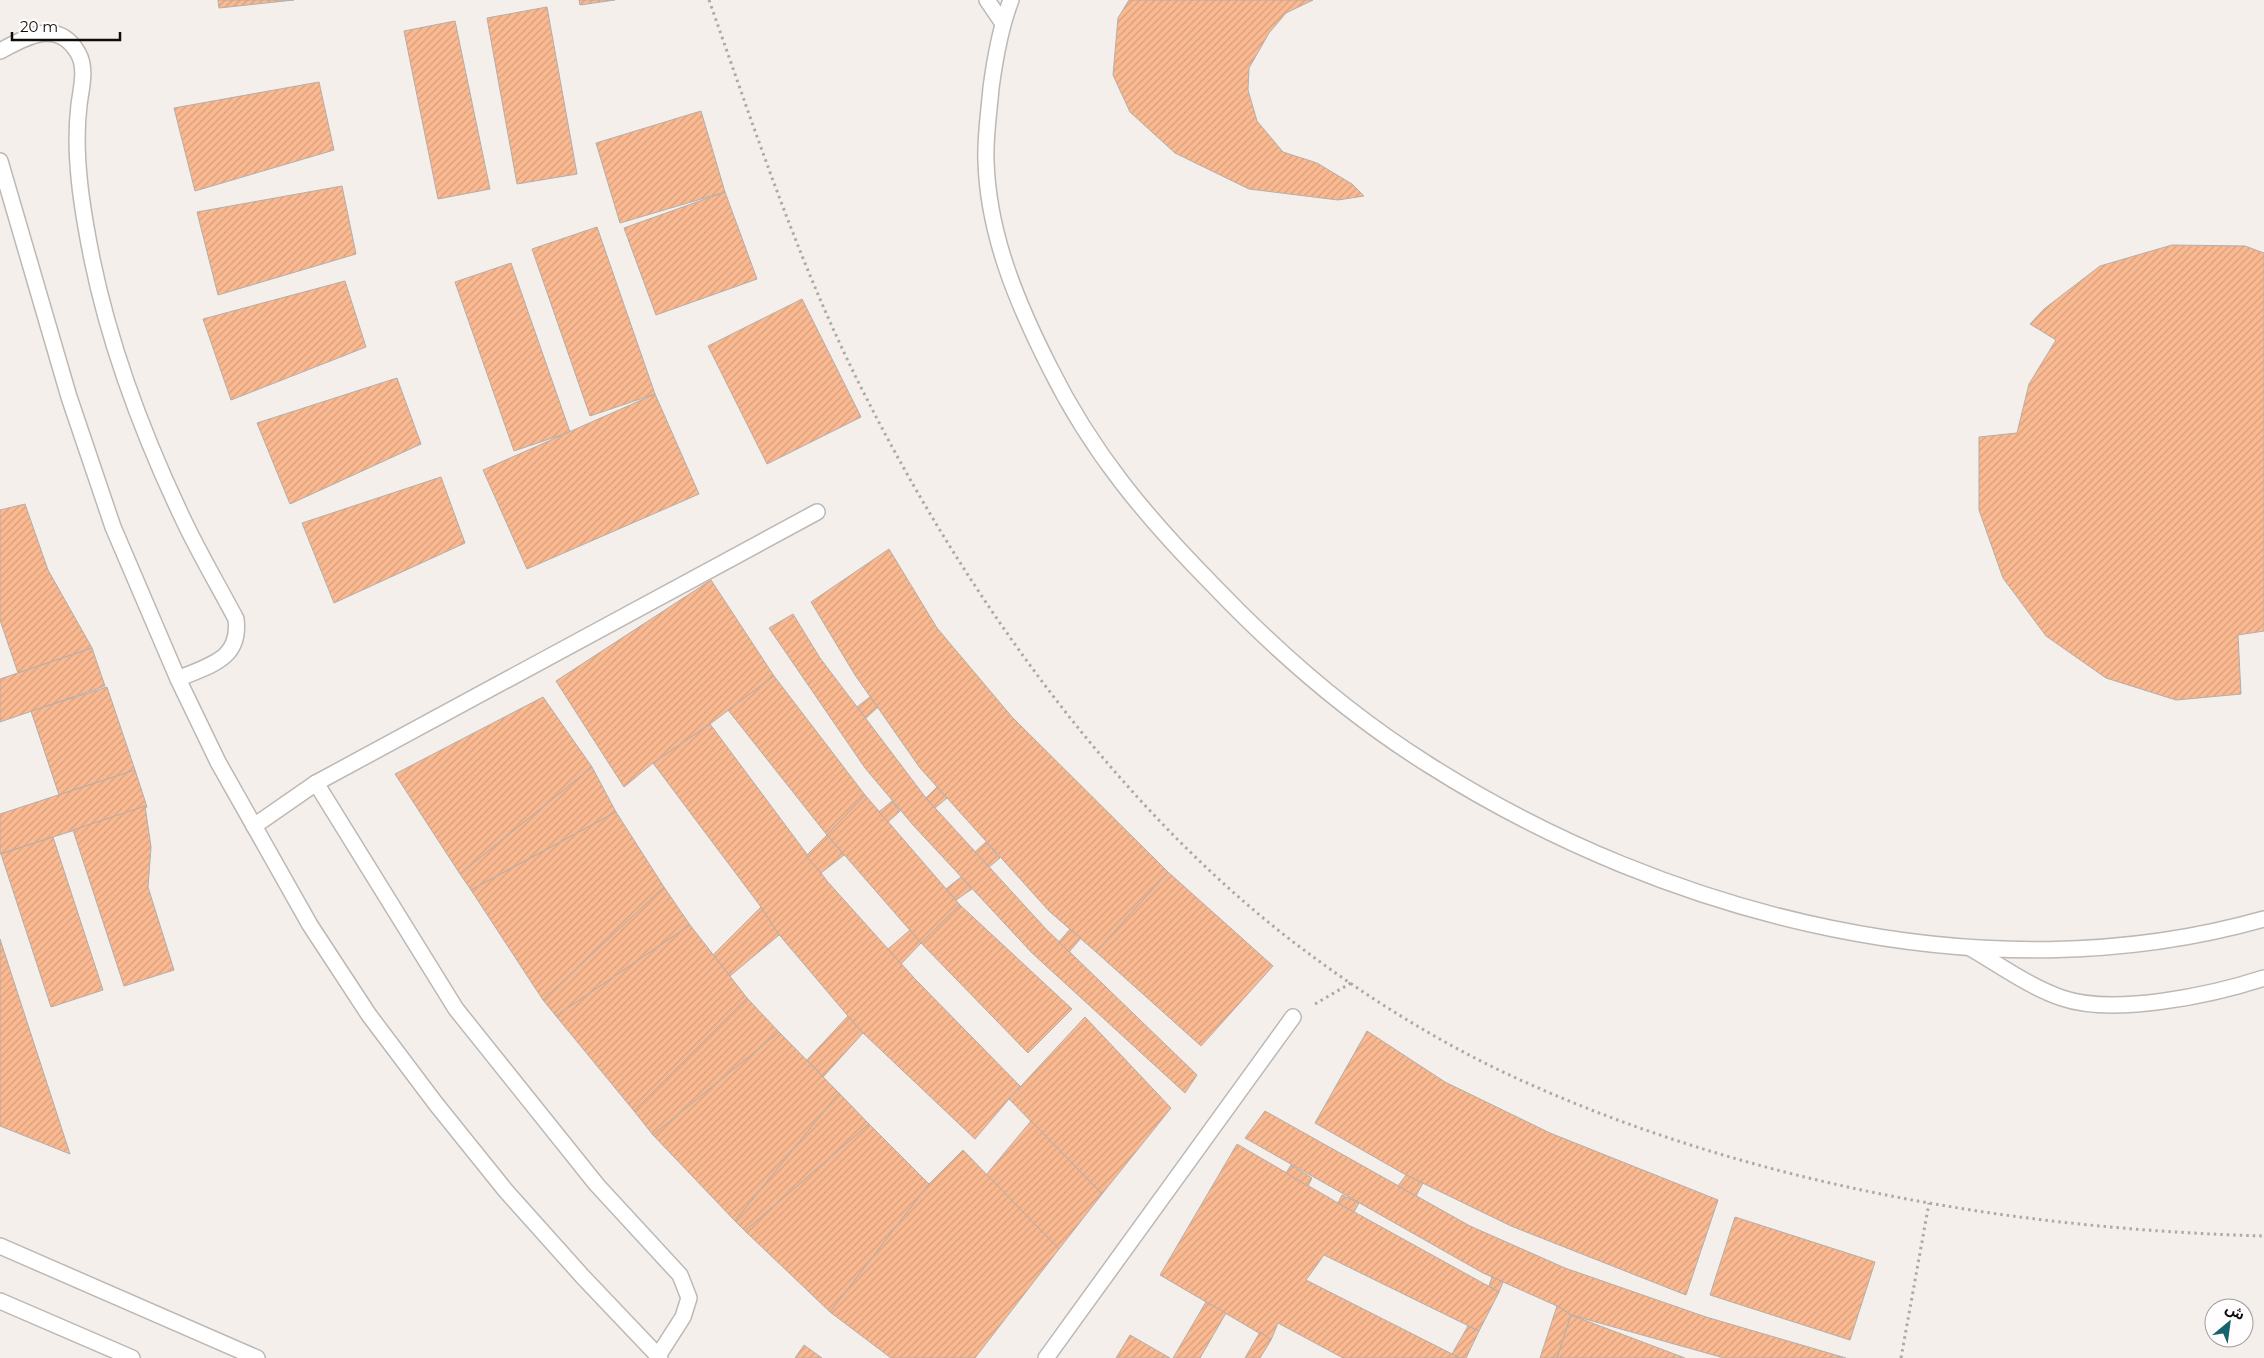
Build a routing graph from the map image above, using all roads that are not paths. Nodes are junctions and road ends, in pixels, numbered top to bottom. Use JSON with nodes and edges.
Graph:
{"nodes":[{"id":1,"x":986,"y":0,"type":"edge"},
{"id":2,"x":1011,"y":0,"type":"edge"},
{"id":3,"x":1002,"y":22,"type":"junction"},
{"id":4,"x":0,"y":52,"type":"edge"},
{"id":5,"x":0,"y":161,"type":"edge"},
{"id":6,"x":817,"y":512,"type":"dead end"},
{"id":7,"x":178,"y":679,"type":"junction"},
{"id":8,"x":316,"y":783,"type":"junction"},
{"id":9,"x":254,"y":826,"type":"junction"},
{"id":10,"x":2264,"y":918,"type":"edge"},
{"id":11,"x":1968,"y":947,"type":"junction"},
{"id":12,"x":2264,"y":978,"type":"edge"},
{"id":13,"x":1293,"y":1017,"type":"road end"},
{"id":14,"x":0,"y":1246,"type":"edge"},
{"id":15,"x":0,"y":1301,"type":"edge"},
{"id":16,"x":659,"y":1357,"type":"edge"},
{"id":17,"x":132,"y":1358,"type":"edge"},
{"id":18,"x":258,"y":1358,"type":"edge"},
{"id":19,"x":1046,"y":1358,"type":"edge"}],
"edges":[{"from":1,"to":3,"type":"lane"},
{"from":2,"to":3,"type":"lane"},
{"from":3,"to":11,"type":"lane"},
{"from":4,"to":7,"type":"lane"},
{"from":5,"to":7,"type":"lane"},
{"from":6,"to":8,"type":"lane"},
{"from":7,"to":9,"type":"lane"},
{"from":8,"to":9,"type":"lane"},
{"from":8,"to":16,"type":"lane"},
{"from":9,"to":16,"type":"lane"},
{"from":10,"to":11,"type":"lane"},
{"from":11,"to":12,"type":"lane"},
{"from":13,"to":19,"type":"lane"},
{"from":14,"to":18,"type":"lane"},
{"from":15,"to":17,"type":"lane"}]}
